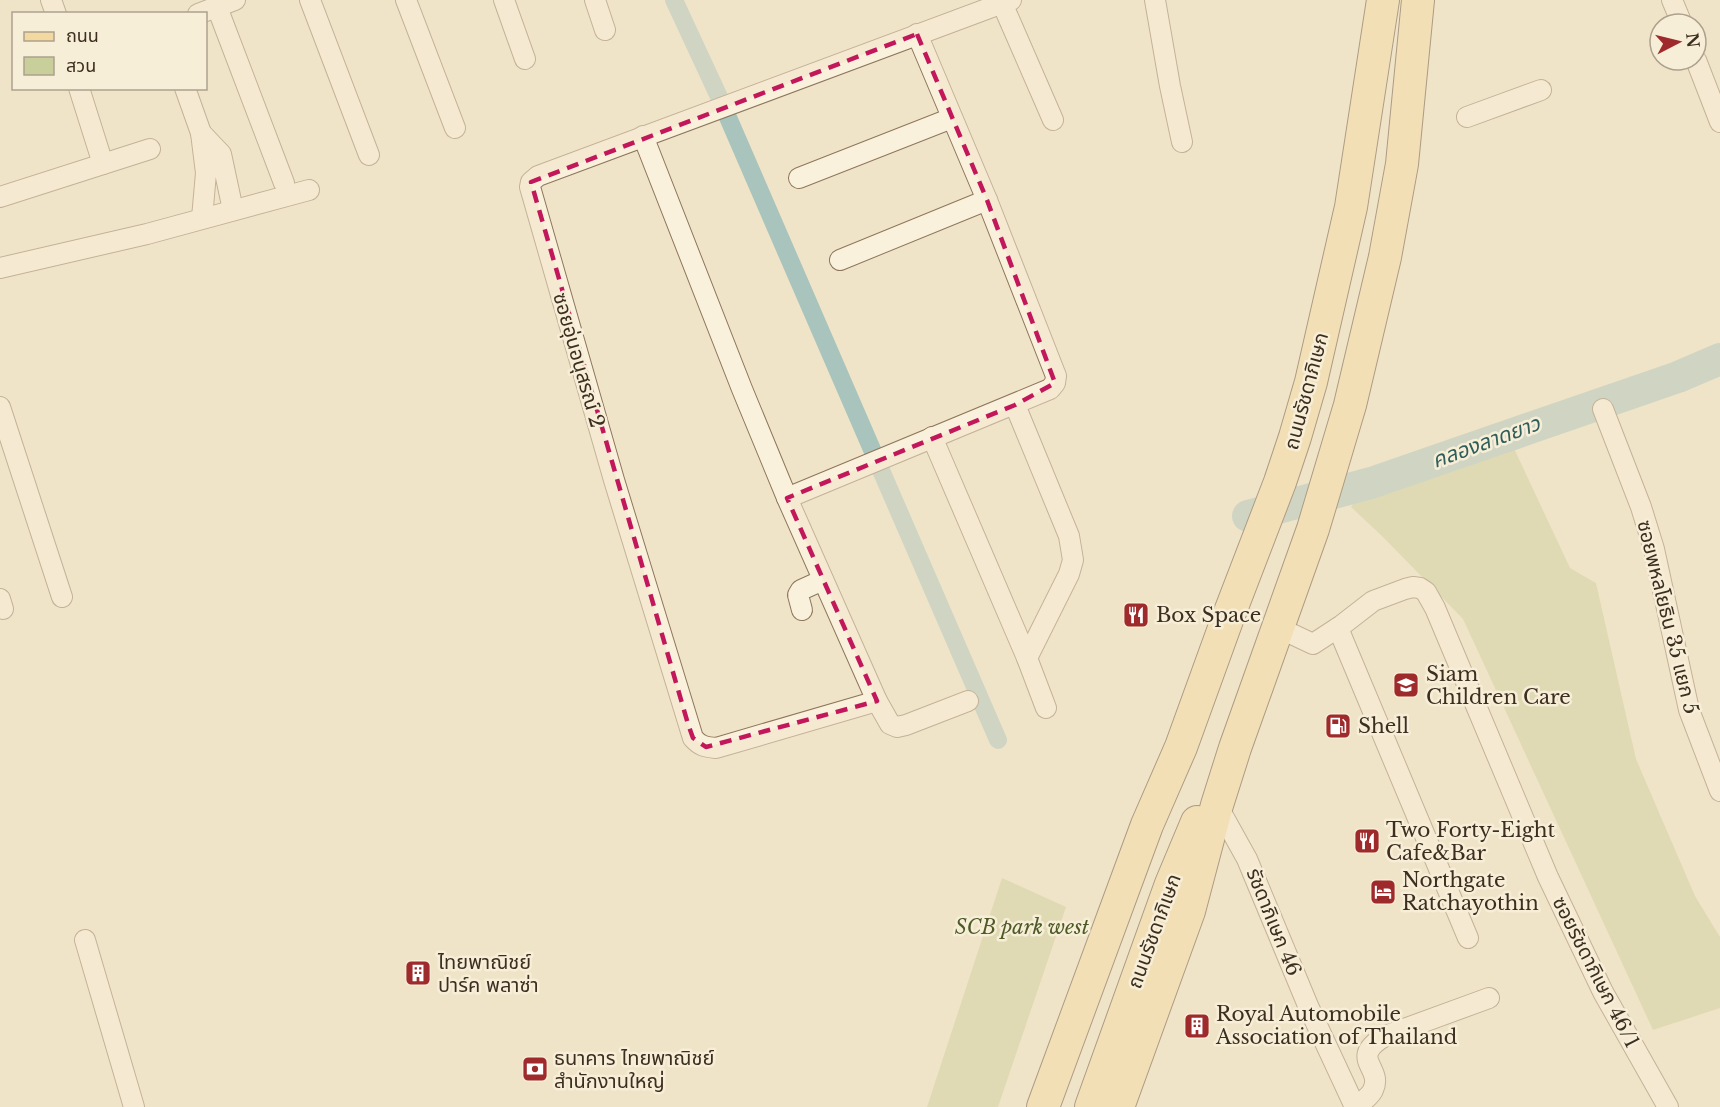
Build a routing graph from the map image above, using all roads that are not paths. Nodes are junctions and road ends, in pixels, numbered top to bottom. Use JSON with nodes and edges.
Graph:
{"nodes":[{"id":1,"x":310,"y":0,"type":"edge"},
{"id":2,"x":406,"y":0,"type":"edge"},
{"id":3,"x":504,"y":0,"type":"edge"},
{"id":4,"x":595,"y":0,"type":"edge"},
{"id":5,"x":1155,"y":0,"type":"edge"},
{"id":6,"x":1375,"y":0,"type":"edge"},
{"id":7,"x":1383,"y":0,"type":"edge"},
{"id":8,"x":1418,"y":0,"type":"edge"},
{"id":9,"x":1438,"y":0,"type":"edge"},
{"id":10,"x":1006,"y":2,"type":"edge"},
{"id":11,"x":226,"y":3,"type":"edge"},
{"id":12,"x":203,"y":12,"type":"edge"},
{"id":13,"x":605,"y":30,"type":"dead end"},
{"id":14,"x":917,"y":34,"type":"junction"},
{"id":15,"x":1377,"y":48,"type":"junction"},
{"id":16,"x":525,"y":58,"type":"dead end"},
{"id":17,"x":1701,"y":72,"type":"edge"},
{"id":18,"x":80,"y":90,"type":"edge"},
{"id":19,"x":186,"y":90,"type":"edge"},
{"id":20,"x":1541,"y":90,"type":"dead end"},
{"id":21,"x":1408,"y":97,"type":"junction"},
{"id":22,"x":1467,"y":117,"type":"dead end"},
{"id":23,"x":952,"y":118,"type":"junction"},
{"id":24,"x":1053,"y":120,"type":"dead end"},
{"id":25,"x":1720,"y":122,"type":"edge"},
{"id":26,"x":455,"y":128,"type":"dead end"},
{"id":27,"x":201,"y":133,"type":"junction"},
{"id":28,"x":644,"y":136,"type":"junction"},
{"id":29,"x":1182,"y":142,"type":"dead end"},
{"id":30,"x":150,"y":148,"type":"dead end"},
{"id":31,"x":369,"y":155,"type":"dead end"},
{"id":32,"x":103,"y":164,"type":"junction"},
{"id":33,"x":799,"y":178,"type":"dead end"},
{"id":34,"x":284,"y":183,"type":"dead end"},
{"id":35,"x":309,"y":190,"type":"dead end"},
{"id":36,"x":0,"y":197,"type":"edge"},
{"id":37,"x":987,"y":200,"type":"junction"},
{"id":38,"x":233,"y":210,"type":"junction"},
{"id":39,"x":202,"y":218,"type":"junction"},
{"id":40,"x":840,"y":260,"type":"dead end"},
{"id":41,"x":0,"y":268,"type":"edge"},
{"id":42,"x":1015,"y":405,"type":"junction"},
{"id":43,"x":0,"y":407,"type":"edge"},
{"id":44,"x":1603,"y":409,"type":"dead end"},
{"id":45,"x":932,"y":437,"type":"junction"},
{"id":46,"x":787,"y":498,"type":"junction"},
{"id":47,"x":823,"y":580,"type":"junction"},
{"id":48,"x":62,"y":597,"type":"dead end"},
{"id":49,"x":802,"y":610,"type":"dead end"},
{"id":50,"x":1279,"y":628,"type":"junction"},
{"id":51,"x":1338,"y":628,"type":"junction"},
{"id":52,"x":1027,"y":658,"type":"junction"},
{"id":53,"x":877,"y":701,"type":"junction"},
{"id":54,"x":968,"y":701,"type":"dead end"},
{"id":55,"x":1047,"y":708,"type":"dead end"},
{"id":56,"x":1231,"y":762,"type":"junction"},
{"id":57,"x":1173,"y":768,"type":"junction"},
{"id":58,"x":1720,"y":791,"type":"edge"},
{"id":59,"x":1217,"y":805,"type":"junction"},
{"id":60,"x":1468,"y":938,"type":"dead end"},
{"id":61,"x":85,"y":940,"type":"dead end"},
{"id":62,"x":1489,"y":998,"type":"dead end"},
{"id":63,"x":134,"y":1107,"type":"edge"},
{"id":64,"x":1043,"y":1107,"type":"edge"},
{"id":65,"x":1069,"y":1107,"type":"edge"},
{"id":66,"x":1091,"y":1107,"type":"edge"},
{"id":67,"x":1118,"y":1107,"type":"edge"},
{"id":68,"x":1355,"y":1107,"type":"edge"},
{"id":69,"x":1668,"y":1107,"type":"edge"}],
"edges":[{"from":1,"to":31,"type":"street"},
{"from":2,"to":26,"type":"street"},
{"from":3,"to":16,"type":"street"},
{"from":4,"to":13,"type":"street"},
{"from":5,"to":29,"type":"street"},
{"from":6,"to":15,"type":"main road"},
{"from":7,"to":15,"type":"main road","name":"ถนนรัชดาภิเษก"},
{"from":8,"to":21,"type":"main road","name":"ถนนรัชดาภิเษก"},
{"from":9,"to":21,"type":"main road"},
{"from":10,"to":14,"type":"street","name":"ซอยอุ่นอนุสรณ์ 2"},
{"from":10,"to":24,"type":"street"},
{"from":11,"to":12,"type":"street"},
{"from":11,"to":34,"type":"street"},
{"from":14,"to":23,"type":"street"},
{"from":14,"to":28,"type":"street","name":"ซอยอุ่นอนุสรณ์ 2"},
{"from":15,"to":57,"type":"main road","name":"ถนนรัชดาภิเษก"},
{"from":17,"to":25,"type":"street"},
{"from":18,"to":32,"type":"street"},
{"from":19,"to":27,"type":"street"},
{"from":20,"to":22,"type":"street"},
{"from":21,"to":50,"type":"main road","name":"ถนนรัชดาภิเษก"},
{"from":23,"to":33,"type":"street"},
{"from":23,"to":37,"type":"street"},
{"from":27,"to":38,"type":"street"},
{"from":27,"to":39,"type":"street"},
{"from":28,"to":46,"type":"street"},
{"from":28,"to":53,"type":"street","name":"ซอยอุ่นอนุสรณ์ 2"},
{"from":30,"to":32,"type":"street"},
{"from":32,"to":36,"type":"street"},
{"from":35,"to":38,"type":"street"},
{"from":37,"to":40,"type":"street"},
{"from":37,"to":42,"type":"street"},
{"from":38,"to":39,"type":"street"},
{"from":39,"to":41,"type":"street"},
{"from":42,"to":45,"type":"street"},
{"from":42,"to":52,"type":"street"},
{"from":43,"to":48,"type":"street"},
{"from":44,"to":58,"type":"street","name":"ซอยพหลโยธิน 35 แยก 5"},
{"from":45,"to":46,"type":"street"},
{"from":45,"to":52,"type":"street"},
{"from":46,"to":47,"type":"street"},
{"from":47,"to":49,"type":"street"},
{"from":47,"to":53,"type":"street"},
{"from":50,"to":51,"type":"street","name":"ซอยรัชดาภิเษก 46/1"},
{"from":50,"to":56,"type":"main road","name":"ถนนรัชดาภิเษก"},
{"from":51,"to":60,"type":"street"},
{"from":51,"to":69,"type":"street","name":"ซอยรัชดาภิเษก 46/1"},
{"from":52,"to":55,"type":"street"},
{"from":53,"to":54,"type":"street"},
{"from":56,"to":59,"type":"main road","name":"ถนนรัชดาภิเษก"},
{"from":56,"to":66,"type":"main road","name":"ถนนรัชดาภิเษก"},
{"from":57,"to":64,"type":"main road","name":"ถนนรัชดาภิเษก"},
{"from":57,"to":65,"type":"main road","name":"ถนนรัชดาภิเษก"},
{"from":59,"to":67,"type":"main road","name":"ถนนรัชดาภิเษก"},
{"from":59,"to":68,"type":"street","name":"รัชดาภิเษก 46"},
{"from":61,"to":63,"type":"street"},
{"from":62,"to":68,"type":"street"}]}
